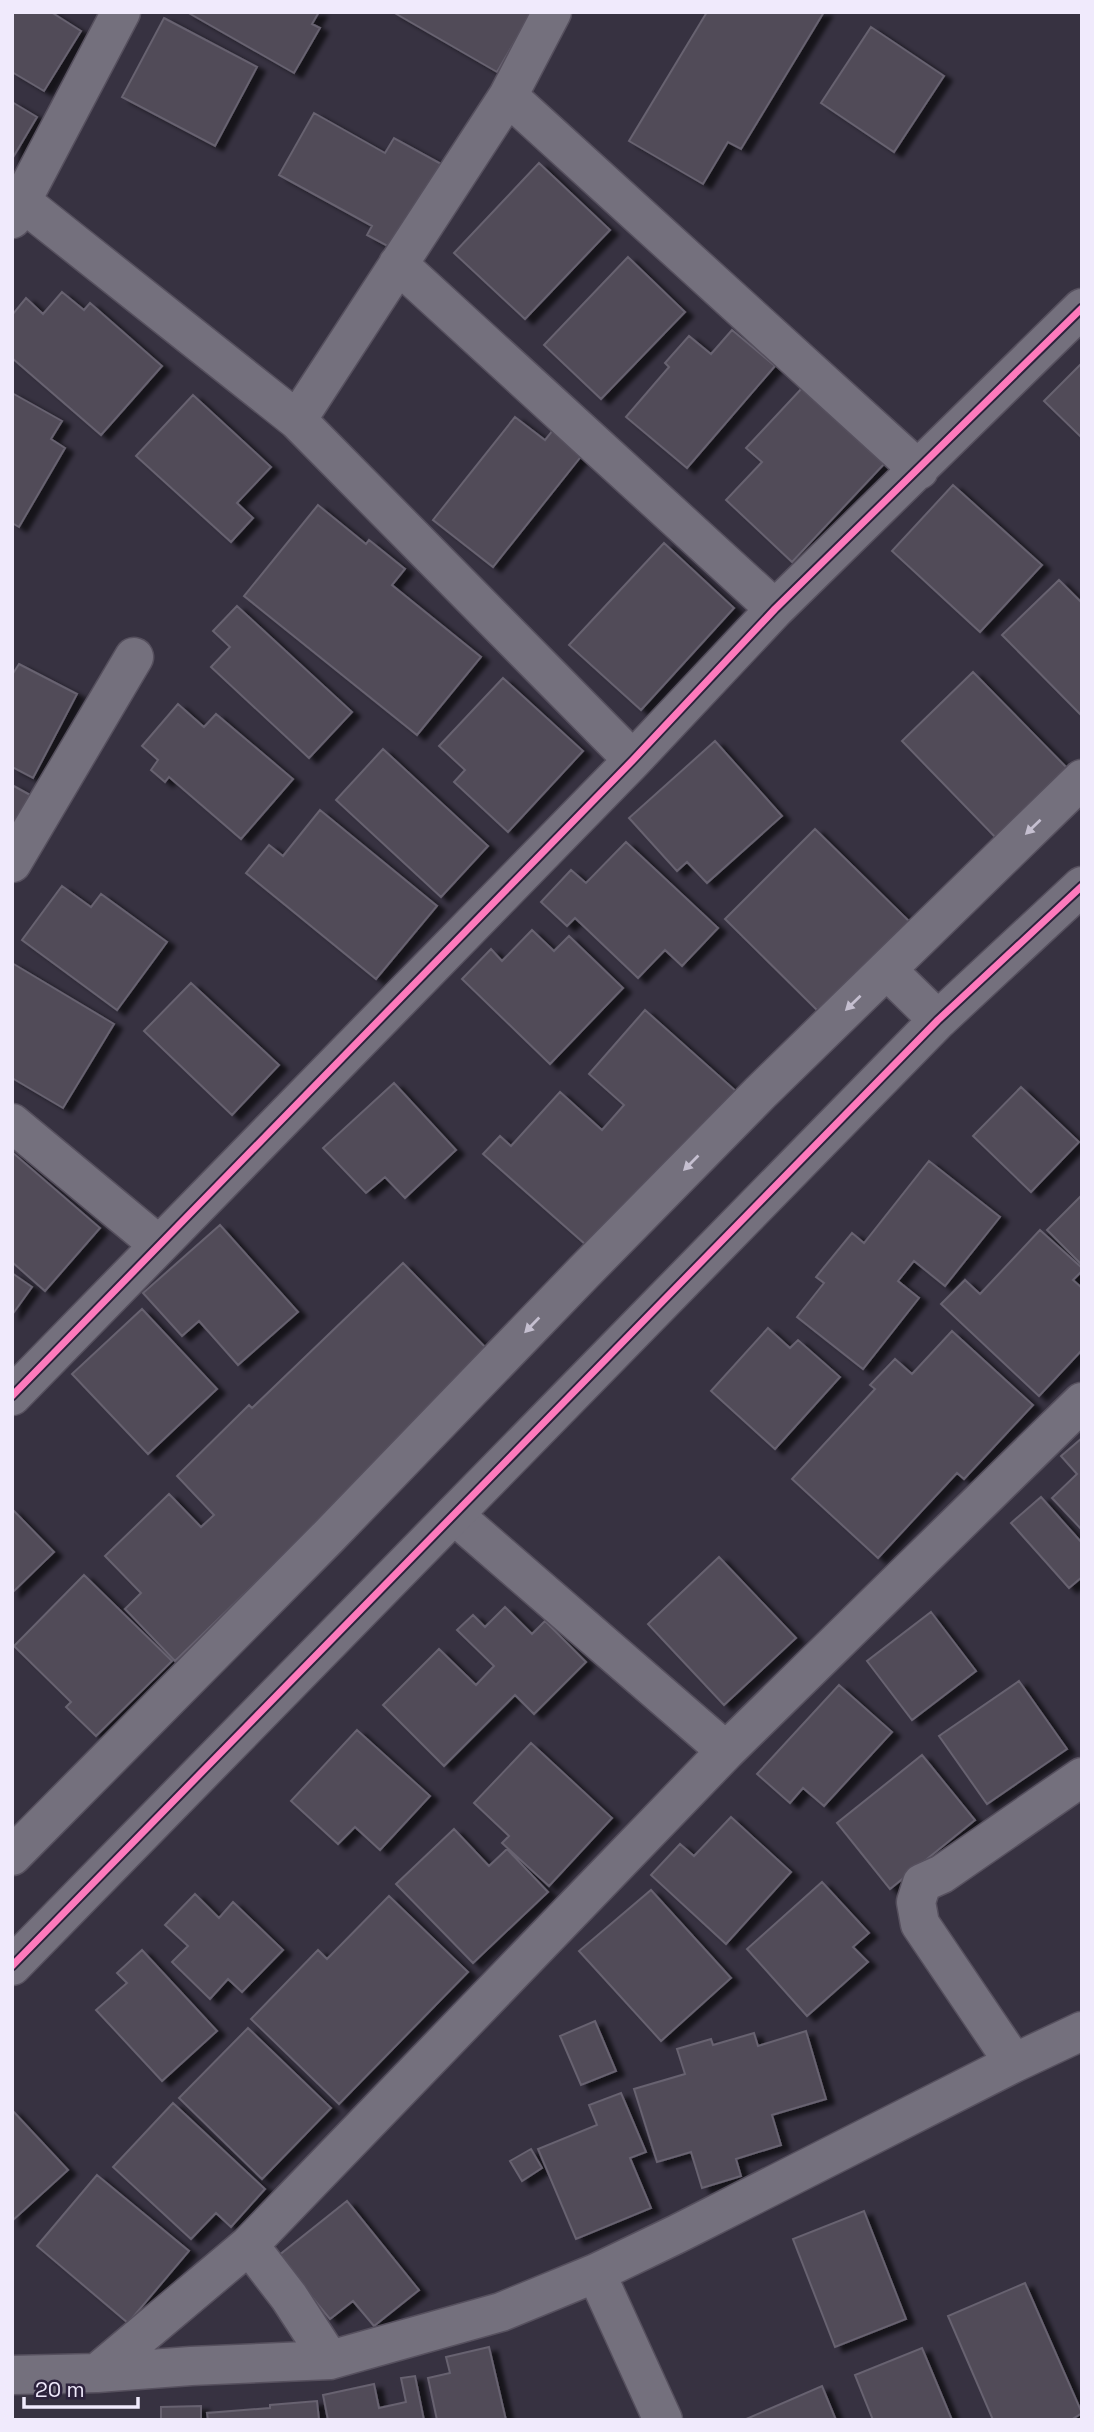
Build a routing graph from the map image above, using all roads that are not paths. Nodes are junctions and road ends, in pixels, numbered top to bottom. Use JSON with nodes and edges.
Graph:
{"nodes":[{"id":1,"x":121,"y":12,"type":"edge"},
{"id":2,"x":552,"y":12,"type":"edge"},
{"id":3,"x":508,"y":96,"type":"junction"},
{"id":4,"x":16,"y":210,"type":"edge"},
{"id":5,"x":398,"y":264,"type":"junction"},
{"id":6,"x":1082,"y":308,"type":"edge"},
{"id":7,"x":297,"y":420,"type":"junction"},
{"id":8,"x":919,"y":470,"type":"junction"},
{"id":9,"x":775,"y":609,"type":"junction"},
{"id":10,"x":134,"y":657,"type":"dead end"},
{"id":11,"x":633,"y":760,"type":"junction"},
{"id":12,"x":1082,"y":779,"type":"edge"},
{"id":13,"x":12,"y":863,"type":"edge"},
{"id":14,"x":1082,"y":886,"type":"edge"},
{"id":15,"x":887,"y":970,"type":"junction"},
{"id":16,"x":938,"y":1020,"type":"junction"},
{"id":17,"x":12,"y":1123,"type":"edge"},
{"id":18,"x":159,"y":1245,"type":"junction"},
{"id":19,"x":12,"y":1396,"type":"edge"},
{"id":20,"x":1082,"y":1402,"type":"edge"},
{"id":21,"x":454,"y":1515,"type":"junction"},
{"id":22,"x":726,"y":1751,"type":"junction"},
{"id":23,"x":1082,"y":1777,"type":"edge"},
{"id":24,"x":12,"y":1856,"type":"edge"},
{"id":25,"x":12,"y":1966,"type":"edge"},
{"id":26,"x":1082,"y":2031,"type":"edge"},
{"id":27,"x":1014,"y":2063,"type":"junction"},
{"id":28,"x":249,"y":2245,"type":"junction"},
{"id":29,"x":596,"y":2273,"type":"junction"},
{"id":30,"x":330,"y":2360,"type":"junction"},
{"id":31,"x":97,"y":2373,"type":"junction"},
{"id":32,"x":12,"y":2375,"type":"edge"},
{"id":33,"x":663,"y":2420,"type":"edge"}],
"edges":[{"from":1,"to":4,"type":"street"},
{"from":2,"to":3,"type":"street"},
{"from":3,"to":5,"type":"street"},
{"from":3,"to":8,"type":"street"},
{"from":4,"to":7,"type":"street"},
{"from":5,"to":7,"type":"street"},
{"from":5,"to":9,"type":"street"},
{"from":6,"to":8,"type":"street"},
{"from":7,"to":11,"type":"street"},
{"from":8,"to":9,"type":"street"},
{"from":9,"to":11,"type":"street"},
{"from":10,"to":13,"type":"street"},
{"from":11,"to":18,"type":"street"},
{"from":12,"to":15,"type":"street","one_way":true},
{"from":14,"to":16,"type":"street"},
{"from":15,"to":16,"type":"street"},
{"from":15,"to":24,"type":"street","one_way":true},
{"from":16,"to":21,"type":"street"},
{"from":17,"to":18,"type":"street"},
{"from":18,"to":19,"type":"street"},
{"from":20,"to":22,"type":"street"},
{"from":21,"to":22,"type":"street"},
{"from":21,"to":25,"type":"street"},
{"from":22,"to":28,"type":"street"},
{"from":23,"to":27,"type":"street"},
{"from":26,"to":27,"type":"street"},
{"from":27,"to":29,"type":"street"},
{"from":28,"to":30,"type":"street"},
{"from":28,"to":31,"type":"street"},
{"from":29,"to":30,"type":"street"},
{"from":29,"to":33,"type":"street"},
{"from":30,"to":31,"type":"street"},
{"from":31,"to":32,"type":"street"}]}
